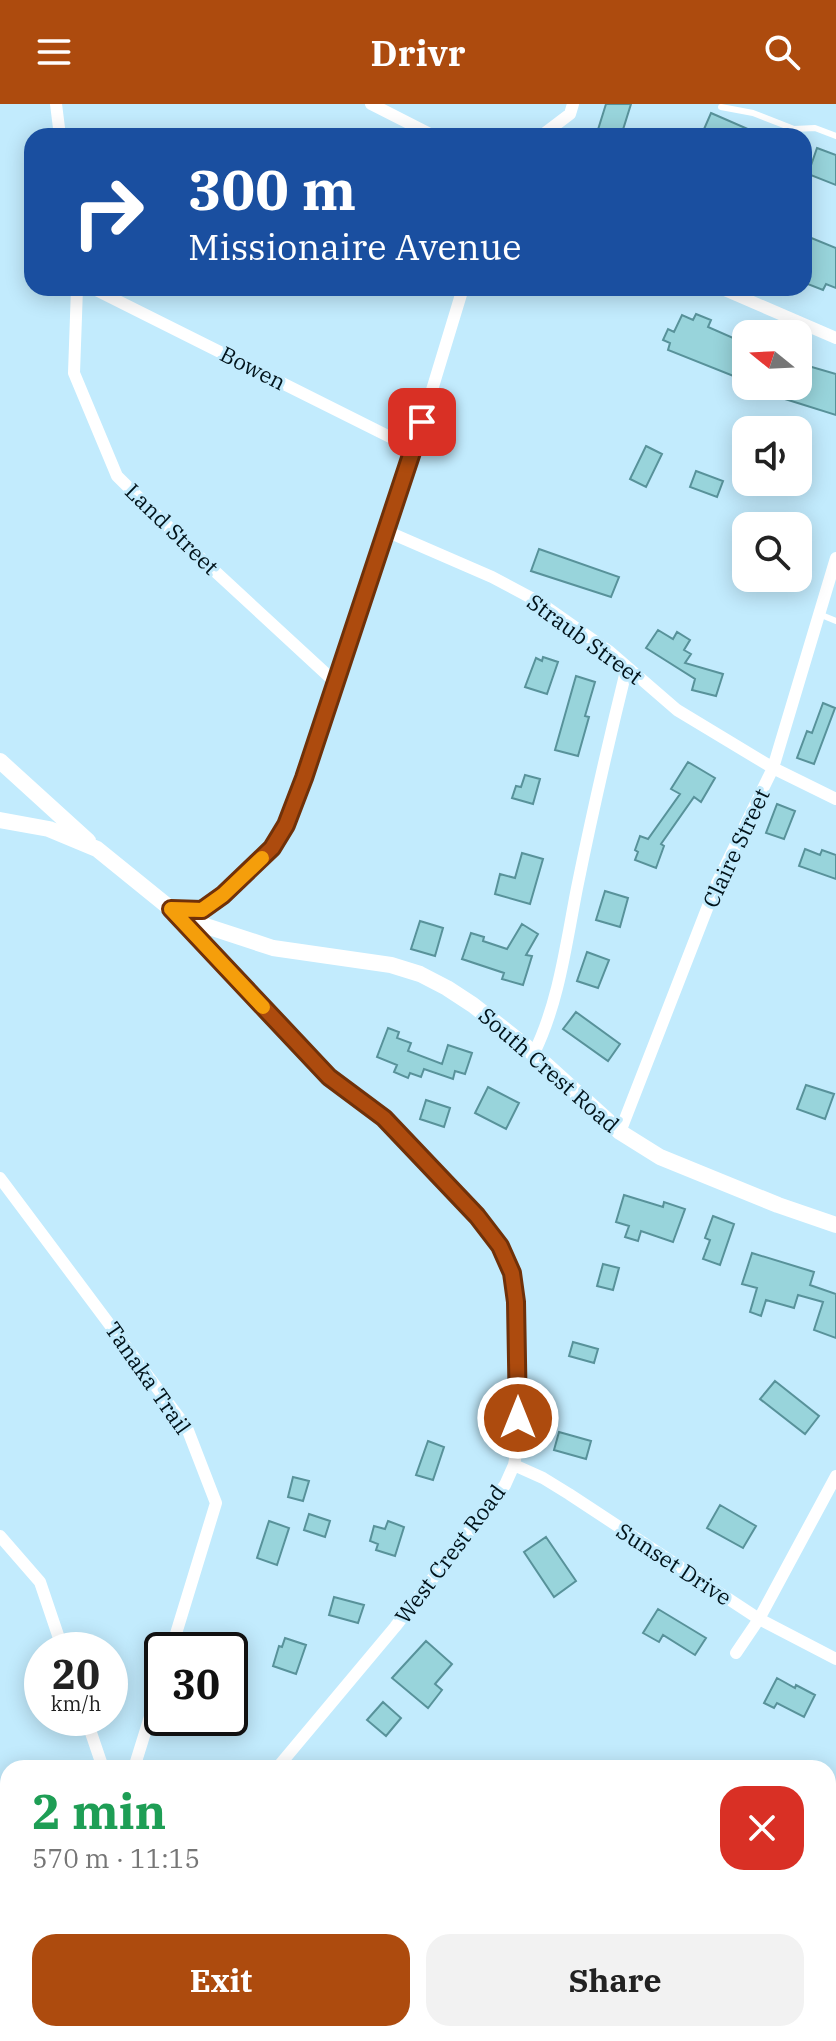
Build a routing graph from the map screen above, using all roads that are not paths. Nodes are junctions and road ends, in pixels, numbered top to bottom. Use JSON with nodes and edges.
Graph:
{"nodes":[{"id":1,"x":56,"y":104,"type":"edge"},
{"id":2,"x":371,"y":104,"type":"edge"},
{"id":3,"x":573,"y":104,"type":"edge"},
{"id":4,"x":721,"y":107,"type":"dead end"},
{"id":5,"x":59,"y":128,"type":"edge"},
{"id":6,"x":418,"y":128,"type":"edge"},
{"id":7,"x":552,"y":128,"type":"edge"},
{"id":8,"x":791,"y":128,"type":"edge"},
{"id":9,"x":812,"y":128,"type":"edge"},
{"id":10,"x":836,"y":136,"type":"edge"},
{"id":11,"x":77,"y":296,"type":"edge"},
{"id":12,"x":108,"y":296,"type":"edge"},
{"id":13,"x":461,"y":296,"type":"edge"},
{"id":14,"x":739,"y":296,"type":"edge"},
{"id":15,"x":836,"y":338,"type":"edge"},
{"id":16,"x":414,"y":449,"type":"junction"},
{"id":17,"x":386,"y":531,"type":"junction"},
{"id":18,"x":835,"y":566,"type":"edge"},
{"id":19,"x":819,"y":614,"type":"junction"},
{"id":20,"x":836,"y":621,"type":"edge"},
{"id":21,"x":627,"y":667,"type":"junction"},
{"id":22,"x":336,"y":683,"type":"junction"},
{"id":23,"x":0,"y":761,"type":"edge"},
{"id":24,"x":773,"y":768,"type":"junction"},
{"id":25,"x":836,"y":799,"type":"edge"},
{"id":26,"x":0,"y":820,"type":"edge"},
{"id":27,"x":97,"y":849,"type":"junction"},
{"id":28,"x":171,"y":909,"type":"junction"},
{"id":29,"x":534,"y":1053,"type":"junction"},
{"id":30,"x":620,"y":1132,"type":"junction"},
{"id":31,"x":0,"y":1178,"type":"edge"},
{"id":32,"x":836,"y":1225,"type":"edge"},
{"id":33,"x":514,"y":1465,"type":"junction"},
{"id":34,"x":836,"y":1476,"type":"edge"},
{"id":35,"x":0,"y":1536,"type":"edge"},
{"id":36,"x":759,"y":1619,"type":"junction"},
{"id":37,"x":57,"y":1632,"type":"edge"},
{"id":38,"x":177,"y":1632,"type":"edge"},
{"id":39,"x":736,"y":1653,"type":"dead end"},
{"id":40,"x":836,"y":1659,"type":"edge"},
{"id":41,"x":92,"y":1736,"type":"edge"},
{"id":42,"x":144,"y":1736,"type":"edge"},
{"id":43,"x":100,"y":1760,"type":"edge"},
{"id":44,"x":136,"y":1760,"type":"edge"},
{"id":45,"x":284,"y":1760,"type":"edge"}],
"edges":[{"from":1,"to":5,"type":"street"},
{"from":2,"to":6,"type":"street"},
{"from":3,"to":7,"type":"street"},
{"from":4,"to":8,"type":"lane"},
{"from":9,"to":10,"type":"lane"},
{"from":11,"to":22,"type":"street","name":"Land Street"},
{"from":12,"to":16,"type":"street","name":"Bowen"},
{"from":13,"to":16,"type":"street"},
{"from":14,"to":15,"type":"street"},
{"from":16,"to":17,"type":"street"},
{"from":17,"to":21,"type":"street","name":"Straub Street"},
{"from":17,"to":22,"type":"street"},
{"from":18,"to":19,"type":"street","name":"Claire Street"},
{"from":19,"to":20,"type":"lane"},
{"from":19,"to":24,"type":"street","name":"Claire Street"},
{"from":21,"to":24,"type":"street","name":"Straub Street"},
{"from":21,"to":29,"type":"street"},
{"from":22,"to":28,"type":"street"},
{"from":23,"to":27,"type":"street"},
{"from":24,"to":25,"type":"street","name":"Straub Street"},
{"from":24,"to":30,"type":"street","name":"Claire Street"},
{"from":26,"to":27,"type":"street","name":"South Crest Road"},
{"from":27,"to":28,"type":"street","name":"South Crest Road"},
{"from":28,"to":29,"type":"street","name":"South Crest Road"},
{"from":28,"to":33,"type":"street","name":"West Crest Road"},
{"from":29,"to":30,"type":"street","name":"South Crest Road"},
{"from":30,"to":32,"type":"street","name":"South Crest Road"},
{"from":31,"to":38,"type":"street","name":"Tanaka Trail"},
{"from":33,"to":36,"type":"street","name":"Sunset Drive"},
{"from":33,"to":45,"type":"street","name":"West Crest Road"},
{"from":34,"to":36,"type":"street"},
{"from":35,"to":37,"type":"street"},
{"from":36,"to":39,"type":"street"},
{"from":36,"to":40,"type":"street","name":"Sunset Drive"},
{"from":41,"to":43,"type":"street"},
{"from":42,"to":44,"type":"street"}]}
